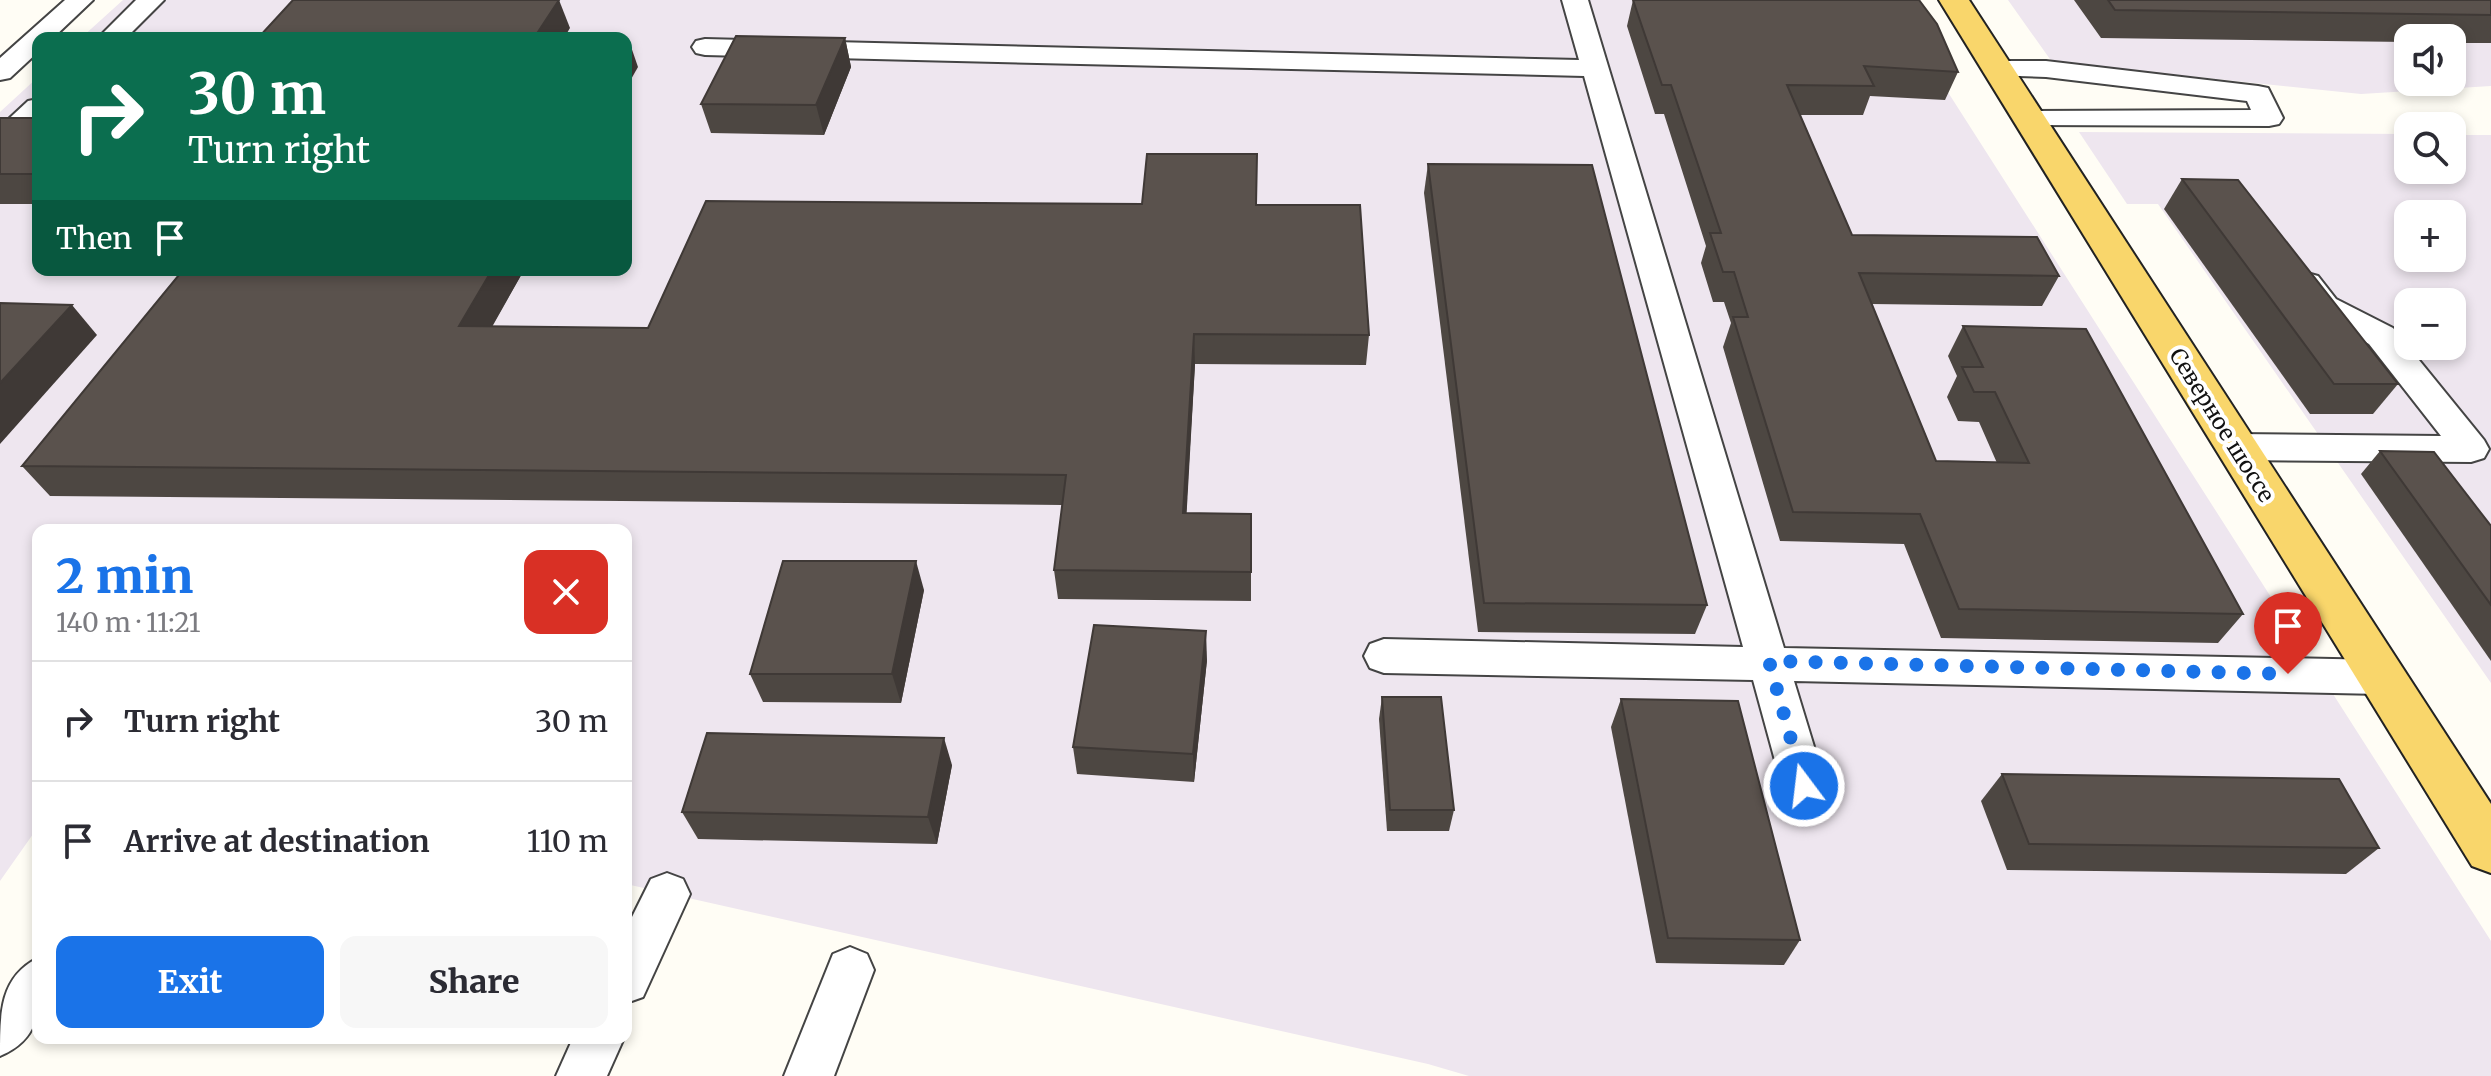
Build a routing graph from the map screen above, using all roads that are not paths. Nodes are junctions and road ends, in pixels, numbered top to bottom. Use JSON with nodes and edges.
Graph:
{"nodes":[{"id":1,"x":80,"y":0,"type":"edge"},
{"id":2,"x":151,"y":0,"type":"edge"},
{"id":3,"x":1575,"y":0,"type":"edge"},
{"id":4,"x":1954,"y":0,"type":"edge"},
{"id":5,"x":44,"y":32,"type":"edge"},
{"id":6,"x":117,"y":32,"type":"edge"},
{"id":7,"x":32,"y":43,"type":"edge"},
{"id":8,"x":705,"y":47,"type":"dead end"},
{"id":9,"x":1596,"y":68,"type":"junction"},
{"id":10,"x":1997,"y":69,"type":"junction"},
{"id":11,"x":0,"y":72,"type":"edge"},
{"id":12,"x":32,"y":113,"type":"edge"},
{"id":13,"x":2028,"y":117,"type":"junction"},
{"id":14,"x":0,"y":143,"type":"edge"},
{"id":15,"x":2289,"y":259,"type":"edge"},
{"id":16,"x":2236,"y":447,"type":"junction"},
{"id":17,"x":2481,"y":450,"type":"edge"},
{"id":18,"x":1384,"y":656,"type":"dead end"},
{"id":19,"x":1769,"y":661,"type":"junction"},
{"id":20,"x":2380,"y":677,"type":"junction"},
{"id":21,"x":1804,"y":786,"type":"dead end"},
{"id":22,"x":2491,"y":849,"type":"edge"},
{"id":23,"x":667,"y":894,"type":"dead end"},
{"id":24,"x":632,"y":967,"type":"edge"},
{"id":25,"x":850,"y":970,"type":"dead end"},
{"id":26,"x":32,"y":989,"type":"edge"},
{"id":27,"x":0,"y":1031,"type":"edge"},
{"id":28,"x":596,"y":1044,"type":"edge"},
{"id":29,"x":581,"y":1076,"type":"edge"},
{"id":30,"x":809,"y":1076,"type":"edge"}],
"edges":[{"from":1,"to":5,"type":"street"},
{"from":2,"to":6,"type":"street"},
{"from":3,"to":9,"type":"street"},
{"from":4,"to":10,"type":"main road","name":"Северное шоссе"},
{"from":7,"to":11,"type":"street"},
{"from":8,"to":9,"type":"street"},
{"from":9,"to":19,"type":"street"},
{"from":10,"to":13,"type":"main road","name":"Северное шоссе"},
{"from":10,"to":13,"type":"street"},
{"from":12,"to":14,"type":"street"},
{"from":13,"to":16,"type":"main road","name":"Северное шоссе"},
{"from":15,"to":17,"type":"street"},
{"from":16,"to":17,"type":"street"},
{"from":16,"to":20,"type":"main road","name":"Северное шоссе"},
{"from":18,"to":19,"type":"street"},
{"from":19,"to":20,"type":"street"},
{"from":19,"to":21,"type":"street"},
{"from":20,"to":22,"type":"main road","name":"Северное шоссе"},
{"from":23,"to":24,"type":"street"},
{"from":25,"to":30,"type":"street"},
{"from":26,"to":27,"type":"street"},
{"from":28,"to":29,"type":"street"}]}
